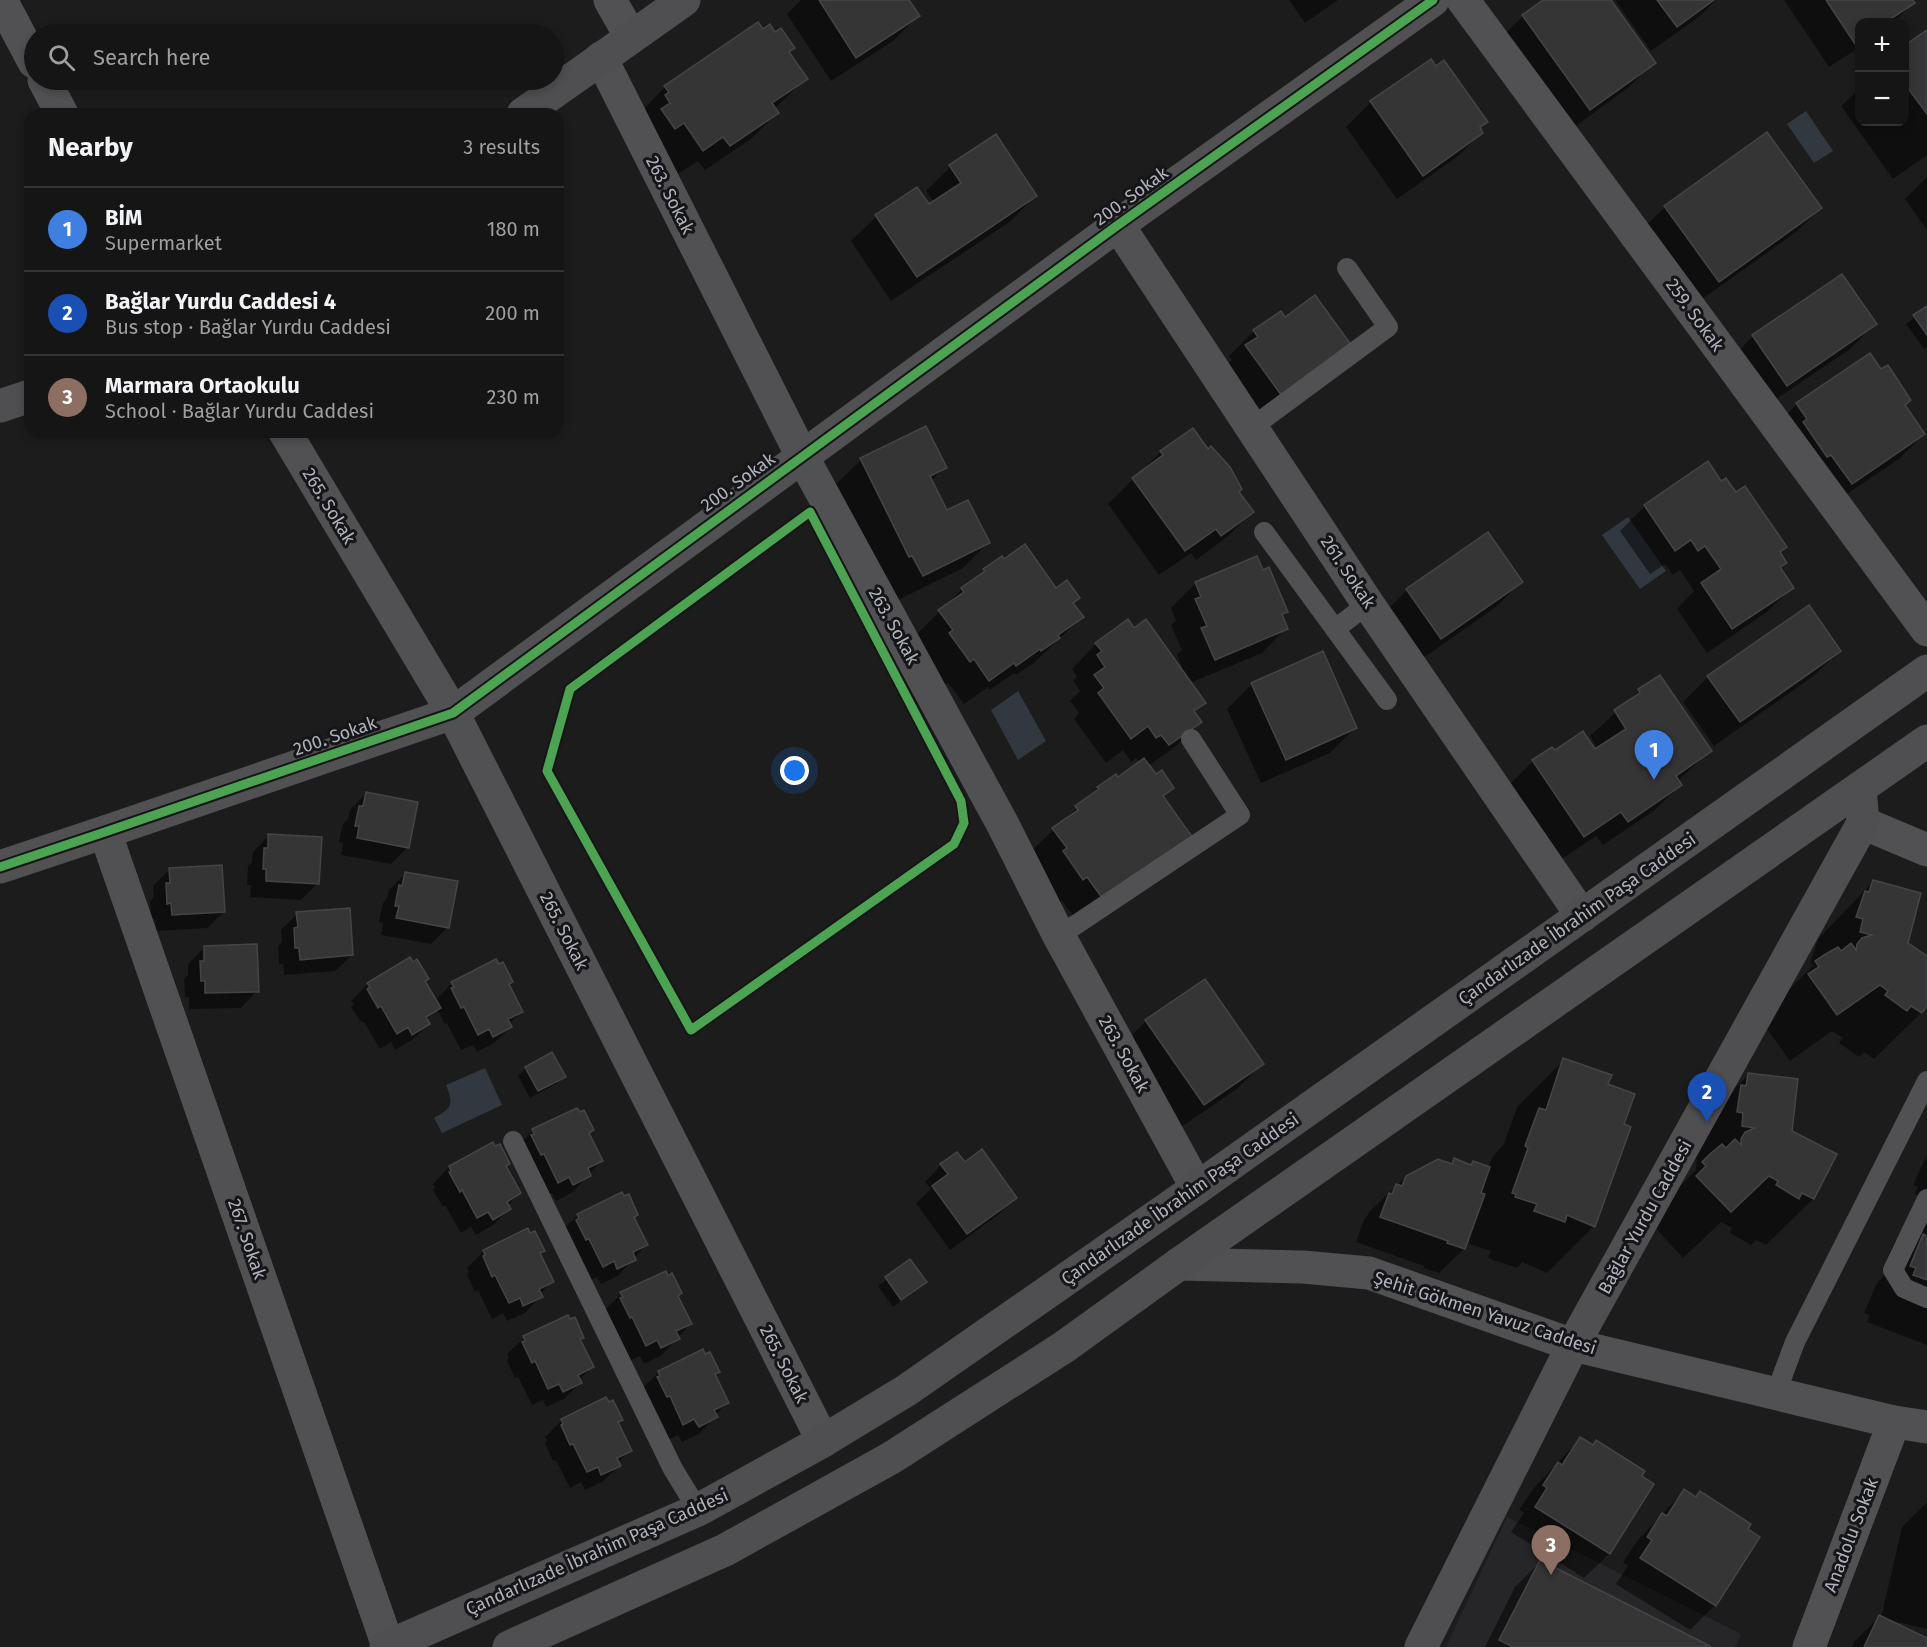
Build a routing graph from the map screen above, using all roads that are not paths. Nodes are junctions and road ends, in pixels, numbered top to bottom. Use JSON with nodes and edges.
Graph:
{"nodes":[{"id":1,"x":1,"y":0,"type":"edge"},
{"id":2,"x":610,"y":0,"type":"edge"},
{"id":3,"x":684,"y":0,"type":"edge"},
{"id":4,"x":1432,"y":0,"type":"edge"},
{"id":5,"x":1463,"y":0,"type":"edge"},
{"id":6,"x":631,"y":37,"type":"junction"},
{"id":7,"x":24,"y":43,"type":"edge"},
{"id":8,"x":601,"y":58,"type":"junction"},
{"id":9,"x":564,"y":85,"type":"edge"},
{"id":10,"x":49,"y":90,"type":"edge"},
{"id":11,"x":556,"y":90,"type":"edge"},
{"id":12,"x":59,"y":108,"type":"edge"},
{"id":13,"x":531,"y":108,"type":"edge"},
{"id":14,"x":1118,"y":225,"type":"junction"},
{"id":15,"x":1347,"y":268,"type":"dead end"},
{"id":16,"x":24,"y":398,"type":"edge"},
{"id":17,"x":0,"y":406,"type":"edge"},
{"id":18,"x":1251,"y":428,"type":"junction"},
{"id":19,"x":289,"y":438,"type":"edge"},
{"id":20,"x":802,"y":456,"type":"junction"},
{"id":21,"x":1264,"y":532,"type":"dead end"},
{"id":22,"x":1368,"y":604,"type":"junction"},
{"id":23,"x":1335,"y":628,"type":"junction"},
{"id":24,"x":1927,"y":630,"type":"edge"},
{"id":25,"x":1927,"y":671,"type":"edge"},
{"id":26,"x":1387,"y":700,"type":"dead end"},
{"id":27,"x":453,"y":713,"type":"junction"},
{"id":28,"x":1191,"y":740,"type":"dead end"},
{"id":29,"x":1927,"y":741,"type":"edge"},
{"id":30,"x":1860,"y":788,"type":"junction"},
{"id":31,"x":1863,"y":823,"type":"junction"},
{"id":32,"x":105,"y":832,"type":"junction"},
{"id":33,"x":1927,"y":850,"type":"edge"},
{"id":34,"x":0,"y":867,"type":"edge"},
{"id":35,"x":1582,"y":916,"type":"junction"},
{"id":36,"x":1059,"y":936,"type":"junction"},
{"id":37,"x":1927,"y":1081,"type":"edge"},
{"id":38,"x":513,"y":1141,"type":"dead end"},
{"id":39,"x":1197,"y":1188,"type":"junction"},
{"id":40,"x":1927,"y":1199,"type":"edge"},
{"id":41,"x":1179,"y":1264,"type":"junction"},
{"id":42,"x":1927,"y":1298,"type":"edge"},
{"id":43,"x":1573,"y":1345,"type":"junction"},
{"id":44,"x":1776,"y":1393,"type":"junction"},
{"id":45,"x":1894,"y":1422,"type":"junction"},
{"id":46,"x":1927,"y":1427,"type":"edge"},
{"id":47,"x":823,"y":1441,"type":"junction"},
{"id":48,"x":698,"y":1510,"type":"junction"},
{"id":49,"x":387,"y":1647,"type":"edge"},
{"id":50,"x":509,"y":1647,"type":"edge"},
{"id":51,"x":1421,"y":1647,"type":"edge"},
{"id":52,"x":1809,"y":1647,"type":"edge"}],
"edges":[{"from":1,"to":7,"type":"street"},
{"from":2,"to":6,"type":"street"},
{"from":3,"to":6,"type":"main road"},
{"from":4,"to":14,"type":"street","name":"200. Sokak"},
{"from":5,"to":24,"type":"street","name":"259. Sokak"},
{"from":6,"to":8,"type":"main road"},
{"from":8,"to":9,"type":"main road"},
{"from":8,"to":20,"type":"street","name":"263. Sokak"},
{"from":10,"to":12,"type":"street"},
{"from":11,"to":13,"type":"main road"},
{"from":14,"to":18,"type":"street","name":"261. Sokak"},
{"from":14,"to":20,"type":"street","name":"200. Sokak"},
{"from":15,"to":18,"type":"lane"},
{"from":16,"to":17,"type":"main road"},
{"from":18,"to":22,"type":"street","name":"261. Sokak"},
{"from":19,"to":27,"type":"street","name":"265. Sokak"},
{"from":20,"to":27,"type":"street","name":"200. Sokak"},
{"from":20,"to":36,"type":"street","name":"263. Sokak"},
{"from":21,"to":23,"type":"lane"},
{"from":22,"to":23,"type":"lane"},
{"from":22,"to":35,"type":"street","name":"261. Sokak"},
{"from":23,"to":26,"type":"lane"},
{"from":25,"to":35,"type":"main road","name":"Çandarlızade İbrahim Paşa Caddesi"},
{"from":27,"to":32,"type":"street","name":"200. Sokak"},
{"from":27,"to":47,"type":"street","name":"265. Sokak"},
{"from":28,"to":36,"type":"lane"},
{"from":29,"to":30,"type":"main road"},
{"from":30,"to":31,"type":"main road"},
{"from":30,"to":41,"type":"main road"},
{"from":31,"to":33,"type":"street"},
{"from":31,"to":43,"type":"main road","name":"Bağlar Yurdu Caddesi"},
{"from":32,"to":34,"type":"street","name":"200. Sokak"},
{"from":32,"to":49,"type":"street","name":"267. Sokak"},
{"from":35,"to":39,"type":"main road","name":"Çandarlızade İbrahim Paşa Caddesi"},
{"from":36,"to":39,"type":"street","name":"263. Sokak"},
{"from":37,"to":44,"type":"lane"},
{"from":38,"to":48,"type":"lane"},
{"from":39,"to":47,"type":"main road","name":"Çandarlızade İbrahim Paşa Caddesi"},
{"from":40,"to":42,"type":"lane"},
{"from":41,"to":43,"type":"street","name":"Şehit Gökmen Yavuz Caddesi"},
{"from":41,"to":50,"type":"main road"},
{"from":43,"to":44,"type":"street","name":"Şehit Gökmen Yavuz Caddesi"},
{"from":43,"to":51,"type":"main road","name":"Bağlar Yurdu Caddesi"},
{"from":44,"to":45,"type":"street","name":"Şehit Gökmen Yavuz Caddesi"},
{"from":45,"to":46,"type":"street","name":"Şehit Gökmen Yavuz Caddesi"},
{"from":45,"to":52,"type":"street","name":"Anadolu Sokak"},
{"from":47,"to":48,"type":"main road","name":"Çandarlızade İbrahim Paşa Caddesi"},
{"from":48,"to":49,"type":"main road","name":"Çandarlızade İbrahim Paşa Caddesi"}]}
